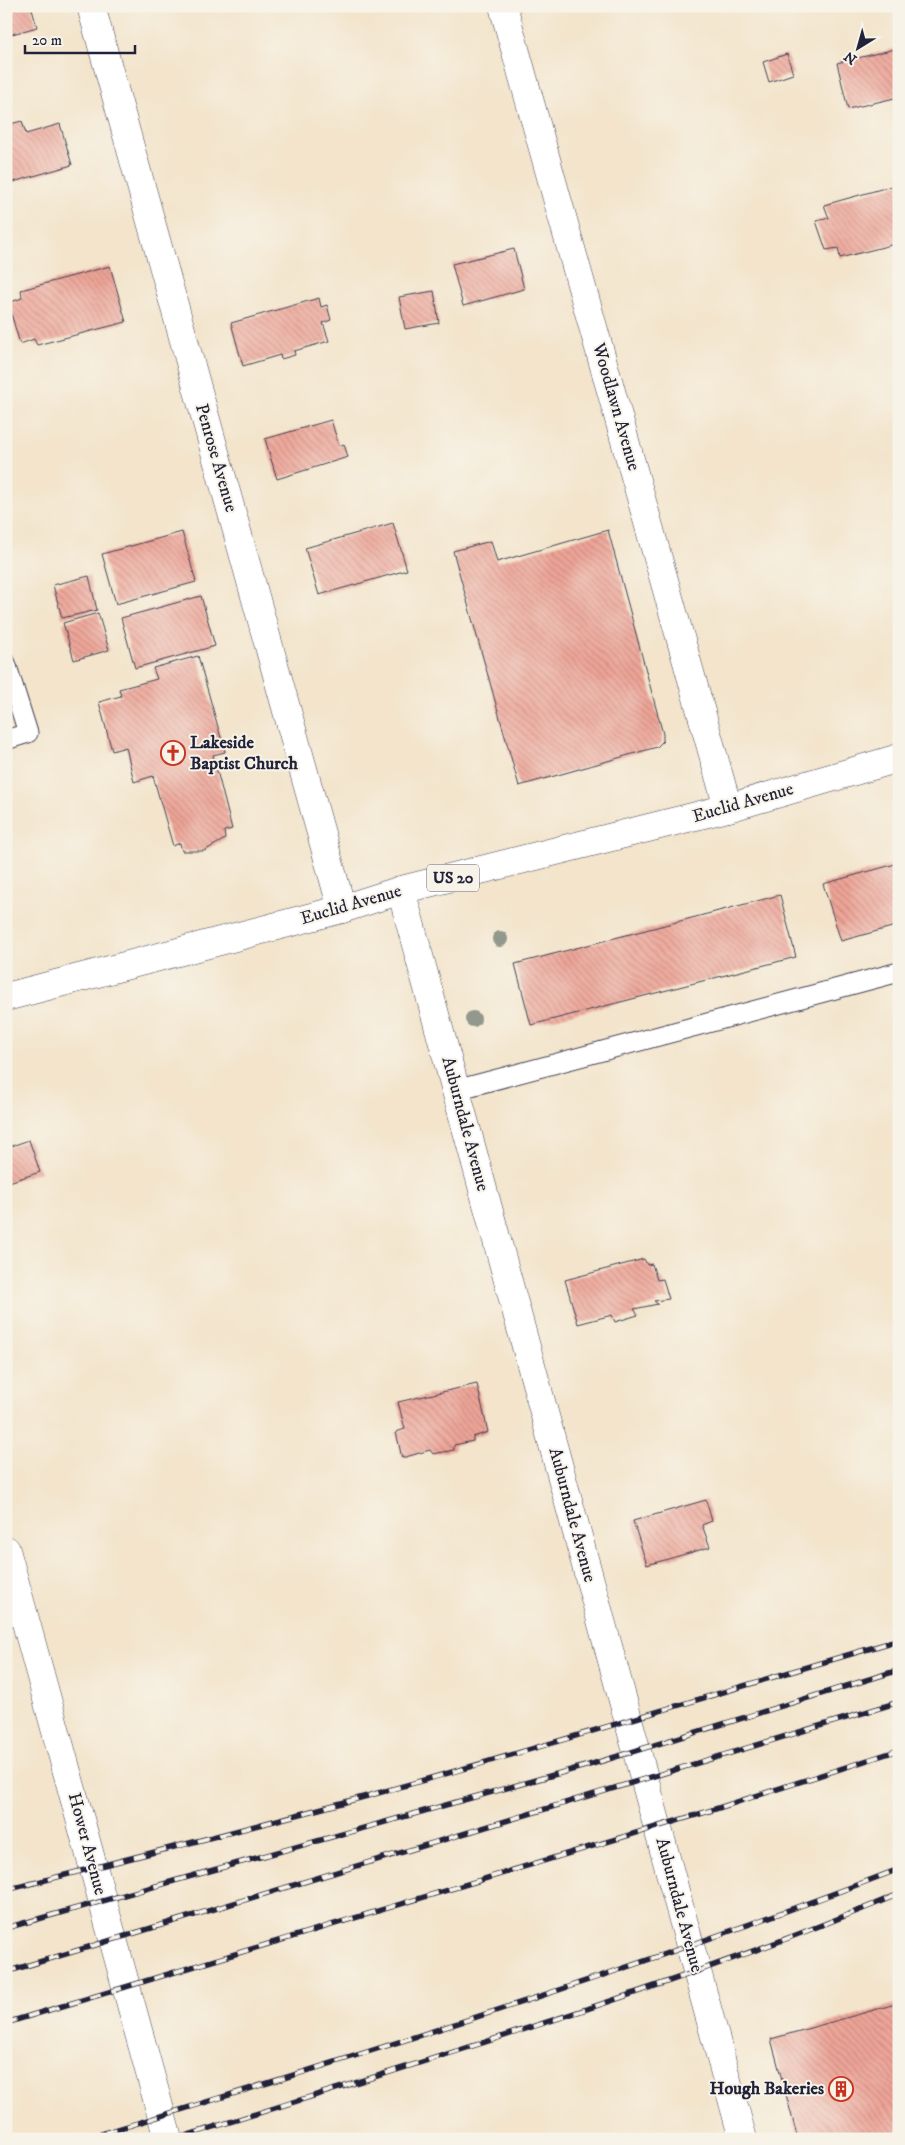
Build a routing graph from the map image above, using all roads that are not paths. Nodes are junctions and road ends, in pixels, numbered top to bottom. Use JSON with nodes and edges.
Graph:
{"nodes":[{"id":1,"x":90,"y":6,"type":"edge"},
{"id":2,"x":503,"y":6,"type":"edge"},
{"id":3,"x":6,"y":662,"type":"edge"},
{"id":4,"x":6,"y":740,"type":"edge"},
{"id":5,"x":899,"y":758,"type":"edge"},
{"id":6,"x":728,"y":808,"type":"junction"},
{"id":7,"x":401,"y":890,"type":"junction"},
{"id":8,"x":342,"y":909,"type":"junction"},
{"id":9,"x":899,"y":972,"type":"edge"},
{"id":10,"x":6,"y":997,"type":"edge"},
{"id":11,"x":456,"y":1090,"type":"junction"},
{"id":12,"x":6,"y":1550,"type":"edge"},
{"id":13,"x":168,"y":2139,"type":"edge"},
{"id":14,"x":744,"y":2139,"type":"edge"}],
"edges":[{"from":1,"to":8,"type":"street","name":"Penrose Avenue"},
{"from":2,"to":6,"type":"street","name":"Woodlawn Avenue"},
{"from":3,"to":4,"type":"lane"},
{"from":5,"to":6,"type":"street","name":"Euclid Avenue","number":"US 20"},
{"from":6,"to":7,"type":"street","name":"Euclid Avenue","number":"US 20"},
{"from":7,"to":8,"type":"street","name":"Euclid Avenue","number":"US 20"},
{"from":7,"to":11,"type":"street","name":"Auburndale Avenue"},
{"from":8,"to":10,"type":"street","name":"Euclid Avenue","number":"US 20"},
{"from":9,"to":11,"type":"lane"},
{"from":11,"to":14,"type":"street","name":"Auburndale Avenue"},
{"from":12,"to":13,"type":"street","name":"Hower Avenue"}]}
